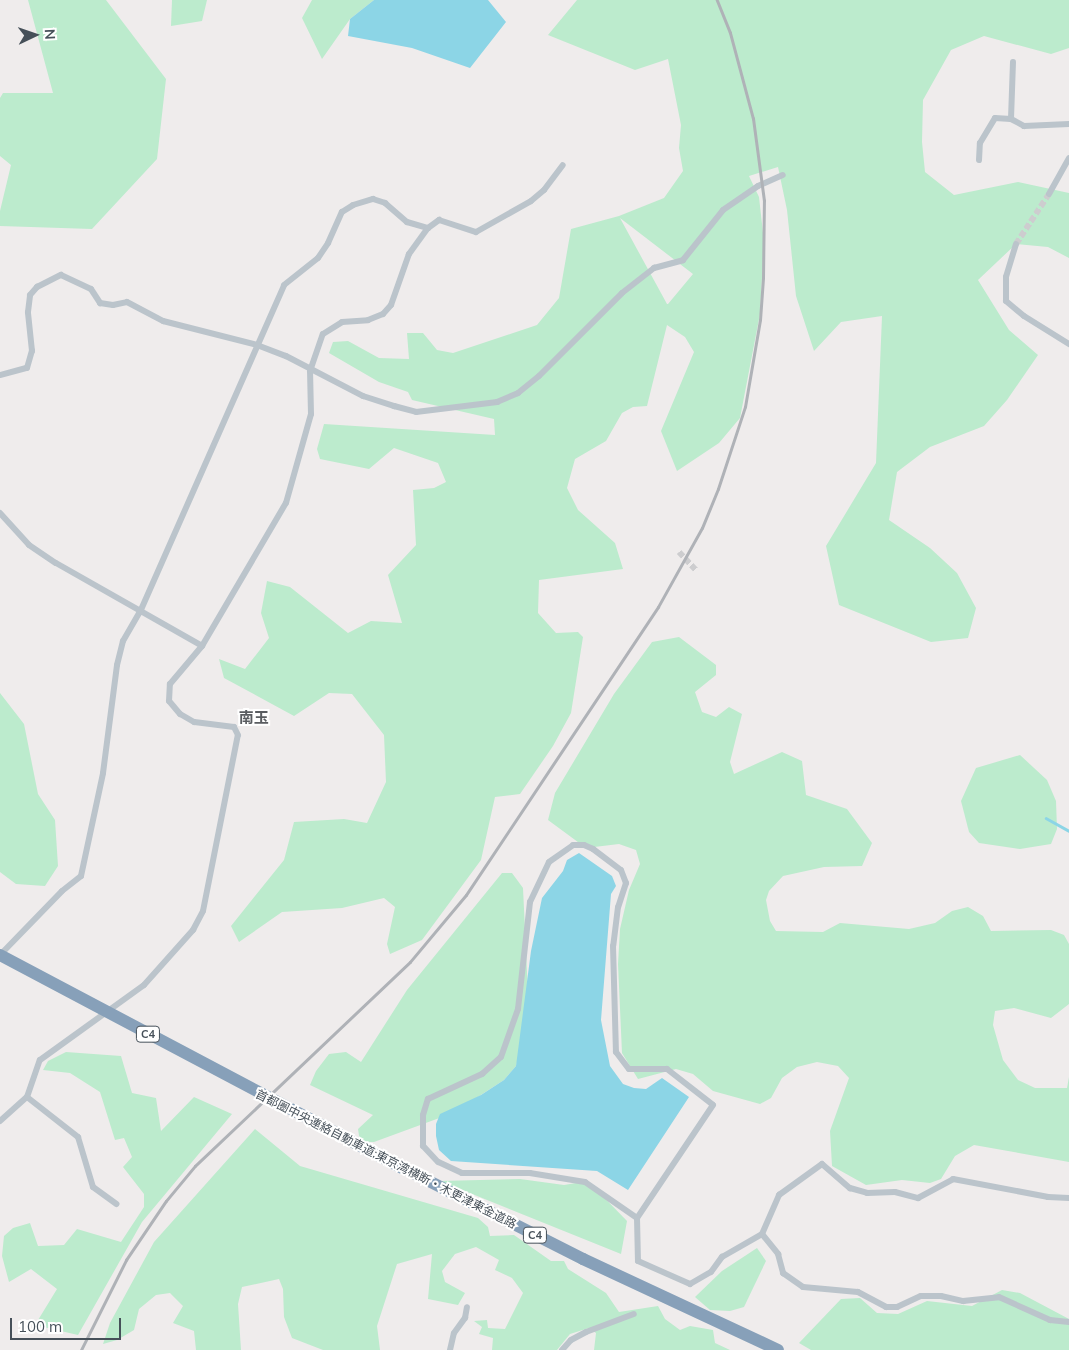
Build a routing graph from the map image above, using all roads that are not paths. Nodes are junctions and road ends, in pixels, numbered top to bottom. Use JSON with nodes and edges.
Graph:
{"nodes":[{"id":1,"x":1013,"y":62,"type":"dead end"},
{"id":2,"x":1011,"y":118,"type":"junction"},
{"id":3,"x":1069,"y":124,"type":"edge"},
{"id":4,"x":1069,"y":158,"type":"edge"},
{"id":5,"x":979,"y":160,"type":"dead end"},
{"id":6,"x":563,"y":165,"type":"dead end"},
{"id":7,"x":783,"y":175,"type":"dead end"},
{"id":8,"x":1049,"y":194,"type":"tunnel mouth"},
{"id":9,"x":428,"y":228,"type":"junction"},
{"id":10,"x":1016,"y":244,"type":"tunnel mouth"},
{"id":11,"x":1069,"y":344,"type":"edge"},
{"id":12,"x":258,"y":345,"type":"junction"},
{"id":13,"x":310,"y":371,"type":"junction"},
{"id":14,"x":0,"y":375,"type":"edge"},
{"id":15,"x":0,"y":513,"type":"edge"},
{"id":16,"x":140,"y":612,"type":"junction"},
{"id":17,"x":202,"y":646,"type":"junction"},
{"id":18,"x":0,"y":955,"type":"edge"},
{"id":19,"x":27,"y":1097,"type":"junction"},
{"id":20,"x":0,"y":1121,"type":"edge"},
{"id":21,"x":1069,"y":1198,"type":"edge"},
{"id":22,"x":116,"y":1204,"type":"dead end"},
{"id":23,"x":637,"y":1218,"type":"junction"},
{"id":24,"x":762,"y":1234,"type":"junction"},
{"id":25,"x":467,"y":1307,"type":"dead end"},
{"id":26,"x":634,"y":1314,"type":"dead end"},
{"id":27,"x":1069,"y":1322,"type":"edge"},
{"id":28,"x":450,"y":1350,"type":"edge"},
{"id":29,"x":562,"y":1350,"type":"edge"},
{"id":30,"x":778,"y":1350,"type":"edge"}],
"edges":[{"from":1,"to":2,"type":"street"},
{"from":2,"to":3,"type":"street"},
{"from":2,"to":5,"type":"street"},
{"from":4,"to":8,"type":"street"},
{"from":6,"to":9,"type":"street"},
{"from":7,"to":13,"type":"street"},
{"from":9,"to":12,"type":"street"},
{"from":9,"to":13,"type":"street"},
{"from":10,"to":11,"type":"street"},
{"from":12,"to":13,"type":"street"},
{"from":12,"to":14,"type":"street"},
{"from":12,"to":16,"type":"street"},
{"from":13,"to":17,"type":"street"},
{"from":15,"to":16,"type":"street"},
{"from":16,"to":17,"type":"street"},
{"from":16,"to":18,"type":"street"},
{"from":17,"to":19,"type":"street"},
{"from":18,"to":30,"type":"highway","name":"首都圏中央連絡自動車道;東京湾横断・木更津東金道路","number":"C4"},
{"from":19,"to":20,"type":"street"},
{"from":19,"to":22,"type":"street"},
{"from":21,"to":24,"type":"street"},
{"from":23,"to":23,"type":"street"},
{"from":23,"to":24,"type":"street"},
{"from":24,"to":27,"type":"street"},
{"from":25,"to":28,"type":"street"},
{"from":26,"to":29,"type":"street"}]}
